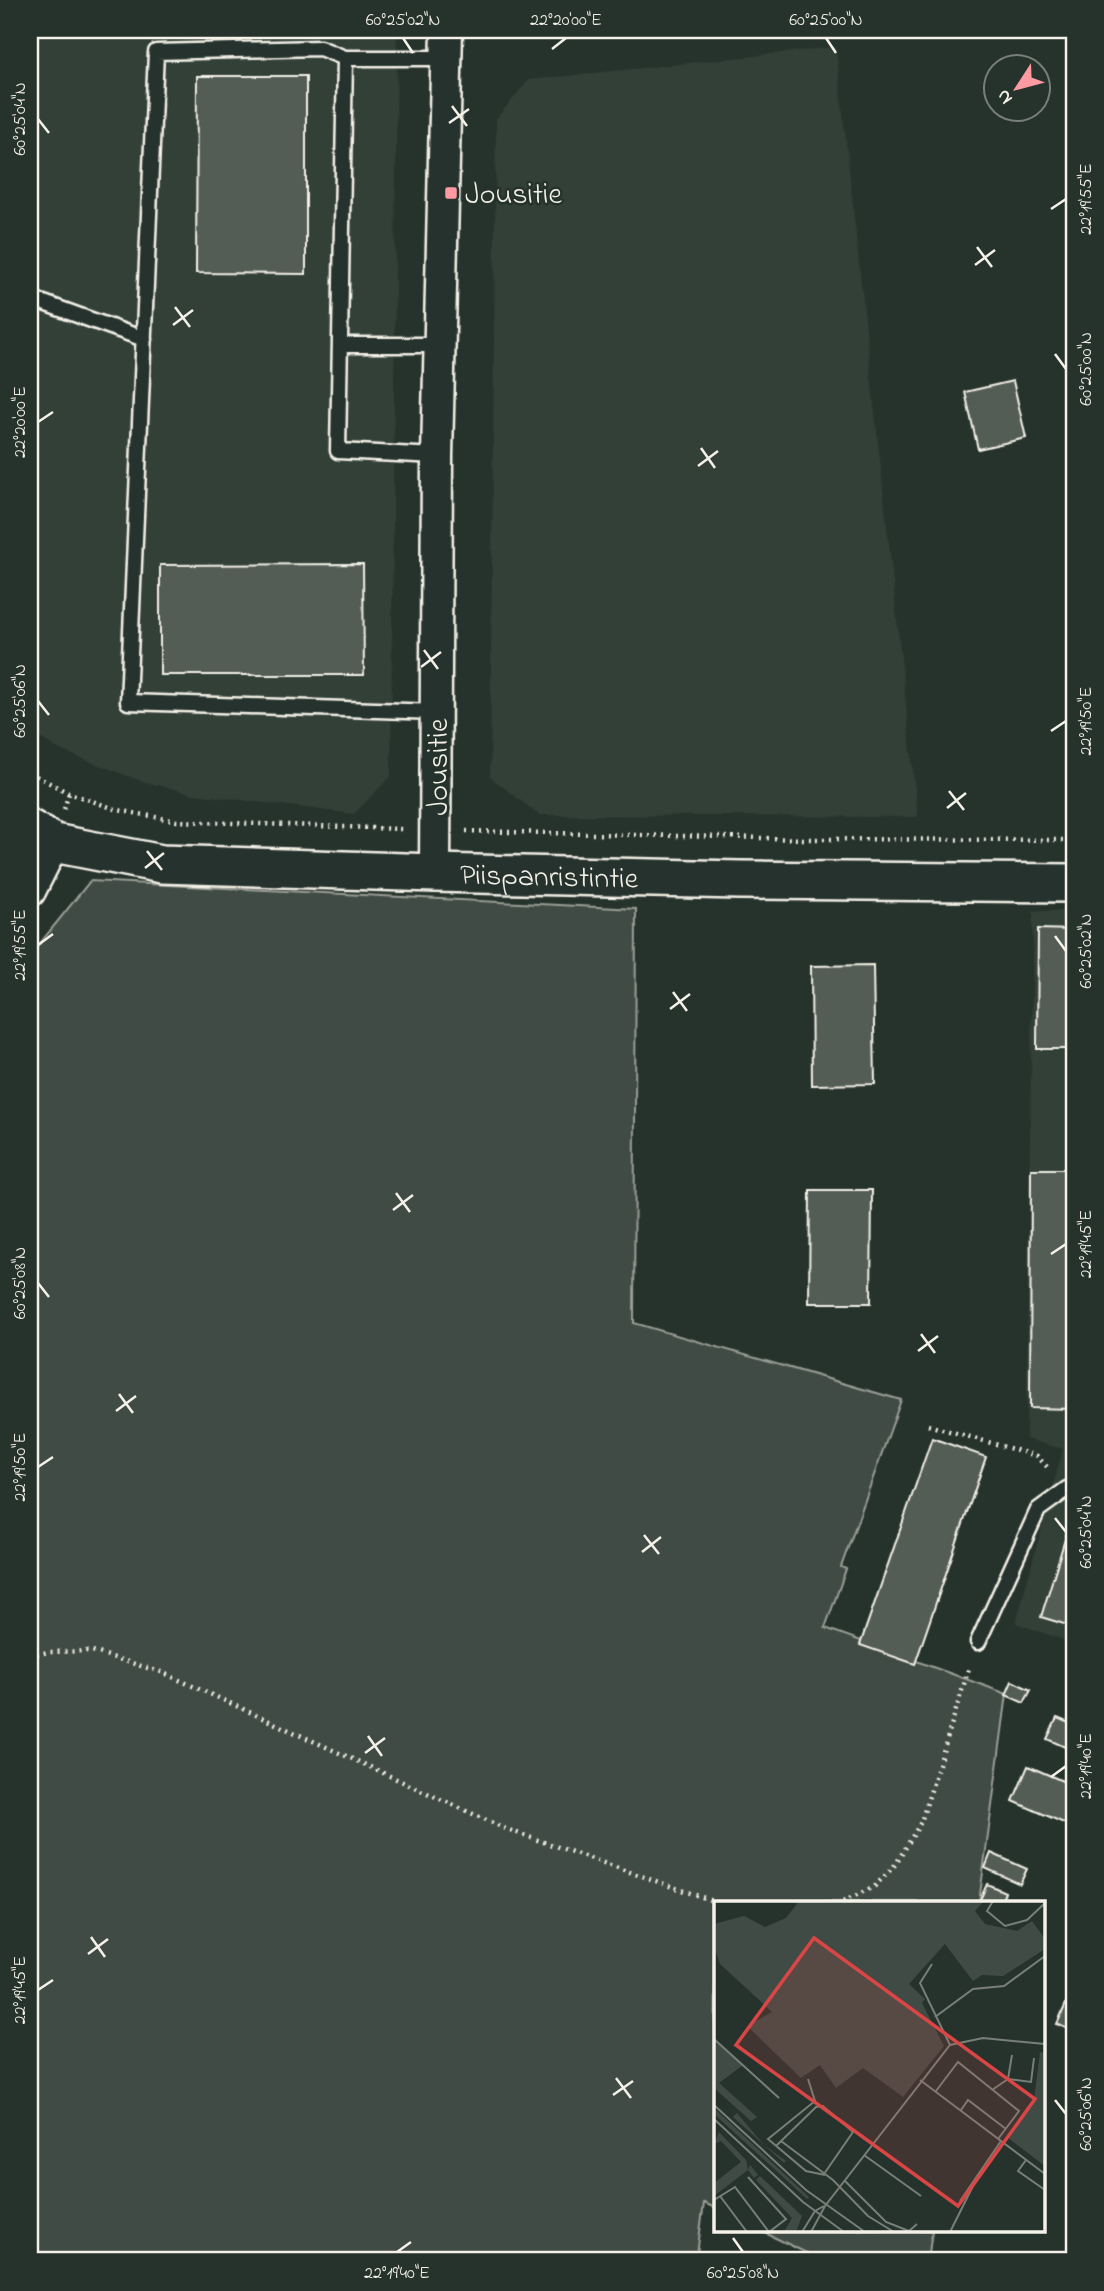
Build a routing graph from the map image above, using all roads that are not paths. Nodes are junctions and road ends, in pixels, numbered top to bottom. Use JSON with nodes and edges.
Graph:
{"nodes":[{"id":1,"x":447,"y":44,"type":"edge"},
{"id":2,"x":345,"y":58,"type":"junction"},
{"id":3,"x":30,"y":298,"type":"edge"},
{"id":4,"x":144,"y":339,"type":"junction"},
{"id":5,"x":340,"y":345,"type":"junction"},
{"id":6,"x":440,"y":345,"type":"junction"},
{"id":7,"x":437,"y":456,"type":"junction"},
{"id":8,"x":437,"y":712,"type":"junction"},
{"id":9,"x":42,"y":836,"type":"edge"},
{"id":10,"x":435,"y":873,"type":"junction"},
{"id":11,"x":1074,"y":883,"type":"edge"},
{"id":12,"x":30,"y":891,"type":"edge"},
{"id":13,"x":1071,"y":1488,"type":"edge"},
{"id":14,"x":978,"y":1642,"type":"road end"}],
"edges":[{"from":1,"to":2,"type":"lane"},
{"from":1,"to":6,"type":"street","name":"Jousitie"},
{"from":2,"to":4,"type":"lane"},
{"from":2,"to":5,"type":"lane"},
{"from":3,"to":4,"type":"lane"},
{"from":4,"to":8,"type":"lane"},
{"from":5,"to":6,"type":"lane"},
{"from":5,"to":7,"type":"lane"},
{"from":6,"to":7,"type":"street","name":"Jousitie"},
{"from":7,"to":8,"type":"street","name":"Jousitie"},
{"from":8,"to":10,"type":"street","name":"Jousitie"},
{"from":9,"to":10,"type":"street","name":"Piispanristintie"},
{"from":9,"to":12,"type":"street"},
{"from":10,"to":11,"type":"street","name":"Piispanristintie"},
{"from":13,"to":14,"type":"lane"}]}
